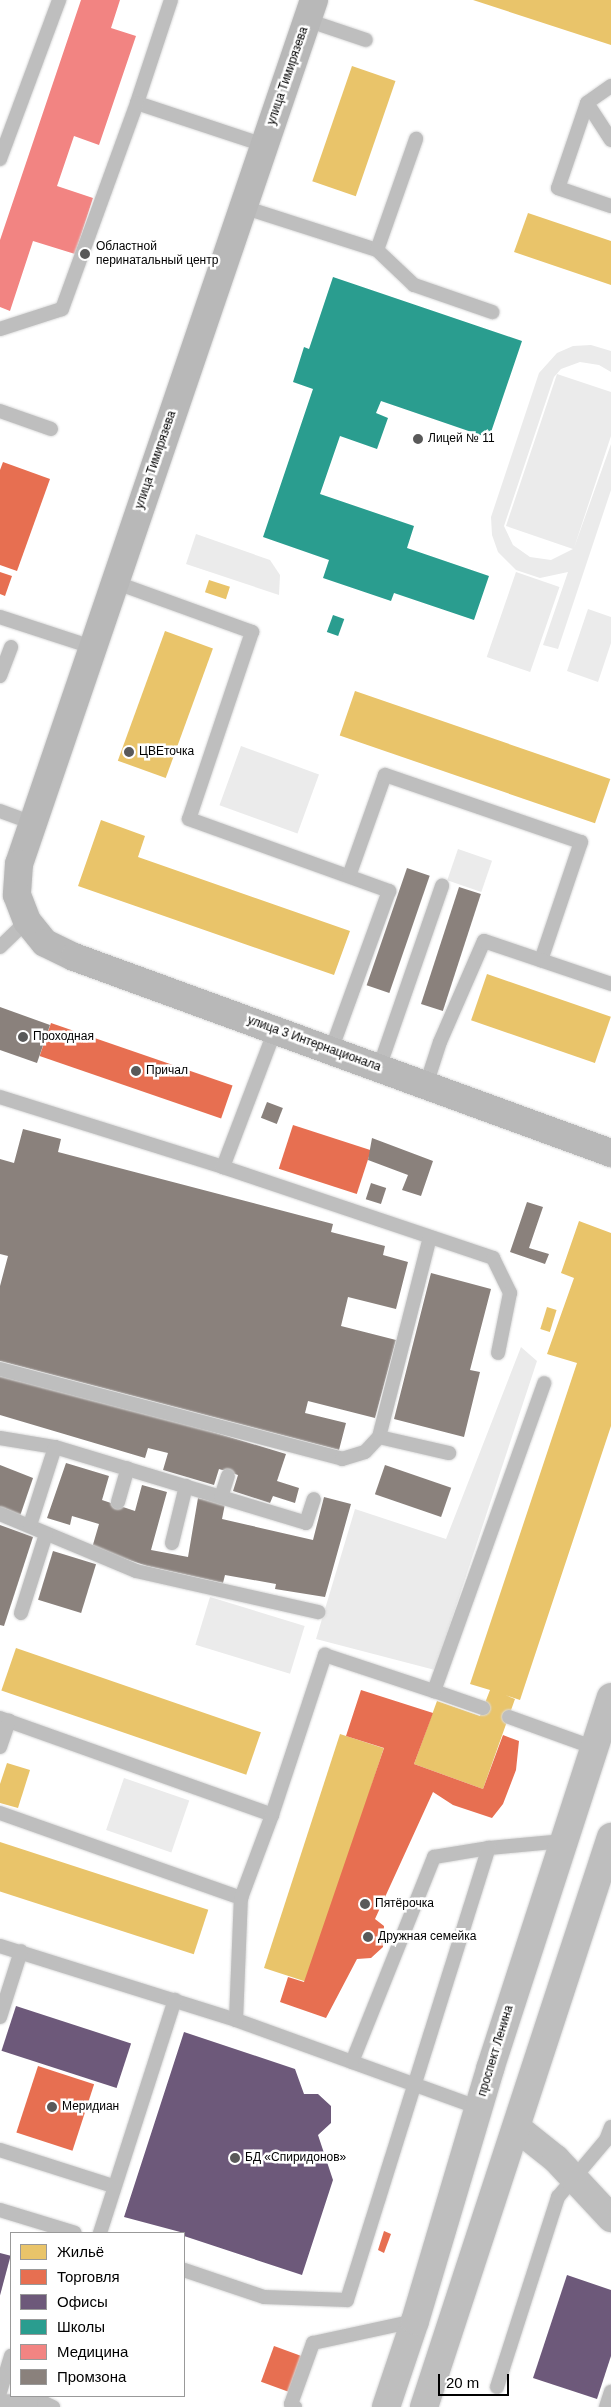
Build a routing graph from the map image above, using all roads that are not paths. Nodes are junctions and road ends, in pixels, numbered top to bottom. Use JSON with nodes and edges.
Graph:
{"nodes":[{"id":1,"x":59,"y":0,"type":"edge"},
{"id":2,"x":171,"y":0,"type":"edge"},
{"id":3,"x":310,"y":10,"type":"edge"},
{"id":4,"x":366,"y":40,"type":"dead end"},
{"id":5,"x":611,"y":86,"type":"edge"},
{"id":6,"x":137,"y":103,"type":"junction"},
{"id":7,"x":587,"y":103,"type":"junction"},
{"id":8,"x":416,"y":139,"type":"dead end"},
{"id":9,"x":611,"y":140,"type":"edge"},
{"id":10,"x":264,"y":145,"type":"junction"},
{"id":11,"x":0,"y":159,"type":"edge"},
{"id":12,"x":611,"y":206,"type":"edge"},
{"id":13,"x":243,"y":207,"type":"junction"},
{"id":14,"x":378,"y":250,"type":"junction"},
{"id":15,"x":492,"y":312,"type":"dead end"},
{"id":16,"x":0,"y":328,"type":"edge"},
{"id":17,"x":0,"y":411,"type":"edge"},
{"id":18,"x":52,"y":429,"type":"dead end"},
{"id":19,"x":114,"y":582,"type":"junction"},
{"id":20,"x":0,"y":617,"type":"edge"},
{"id":21,"x":11,"y":647,"type":"dead end"},
{"id":22,"x":92,"y":647,"type":"junction"},
{"id":23,"x":0,"y":676,"type":"edge"},
{"id":24,"x":0,"y":811,"type":"edge"},
{"id":25,"x":33,"y":823,"type":"junction"},
{"id":26,"x":349,"y":876,"type":"junction"},
{"id":27,"x":442,"y":886,"type":"dead end"},
{"id":28,"x":27,"y":921,"type":"junction"},
{"id":29,"x":0,"y":947,"type":"edge"},
{"id":30,"x":541,"y":960,"type":"junction"},
{"id":31,"x":611,"y":984,"type":"edge"},
{"id":32,"x":275,"y":1030,"type":"junction"},
{"id":33,"x":331,"y":1050,"type":"junction"},
{"id":34,"x":379,"y":1068,"type":"junction"},
{"id":35,"x":426,"y":1085,"type":"junction"},
{"id":36,"x":0,"y":1097,"type":"edge"},
{"id":37,"x":611,"y":1153,"type":"edge"},
{"id":38,"x":223,"y":1167,"type":"junction"},
{"id":39,"x":430,"y":1237,"type":"junction"},
{"id":40,"x":498,"y":1353,"type":"dead end"},
{"id":41,"x":0,"y":1369,"type":"edge"},
{"id":42,"x":544,"y":1383,"type":"dead end"},
{"id":43,"x":379,"y":1437,"type":"junction"},
{"id":44,"x":0,"y":1438,"type":"edge"},
{"id":45,"x":55,"y":1447,"type":"junction"},
{"id":46,"x":449,"y":1452,"type":"dead end"},
{"id":47,"x":128,"y":1468,"type":"junction"},
{"id":48,"x":228,"y":1476,"type":"dead end"},
{"id":49,"x":186,"y":1486,"type":"junction"},
{"id":50,"x":222,"y":1497,"type":"junction"},
{"id":51,"x":314,"y":1499,"type":"dead end"},
{"id":52,"x":118,"y":1502,"type":"dead end"},
{"id":53,"x":0,"y":1514,"type":"edge"},
{"id":54,"x":30,"y":1525,"type":"junction"},
{"id":55,"x":46,"y":1534,"type":"junction"},
{"id":56,"x":172,"y":1543,"type":"dead end"},
{"id":57,"x":318,"y":1612,"type":"dead end"},
{"id":58,"x":21,"y":1613,"type":"dead end"},
{"id":59,"x":434,"y":1691,"type":"junction"},
{"id":60,"x":611,"y":1697,"type":"edge"},
{"id":61,"x":483,"y":1708,"type":"dead end"},
{"id":62,"x":509,"y":1717,"type":"dead end"},
{"id":63,"x":5,"y":1720,"type":"edge"},
{"id":64,"x":0,"y":1747,"type":"edge"},
{"id":65,"x":594,"y":1748,"type":"junction"},
{"id":66,"x":0,"y":1813,"type":"edge"},
{"id":67,"x":272,"y":1815,"type":"junction"},
{"id":68,"x":611,"y":1836,"type":"edge"},
{"id":69,"x":564,"y":1841,"type":"junction"},
{"id":70,"x":489,"y":1848,"type":"junction"},
{"id":71,"x":241,"y":1898,"type":"junction"},
{"id":72,"x":0,"y":1946,"type":"edge"},
{"id":73,"x":21,"y":1951,"type":"junction"},
{"id":74,"x":175,"y":2000,"type":"junction"},
{"id":75,"x":1,"y":2012,"type":"edge"},
{"id":76,"x":236,"y":2020,"type":"junction"},
{"id":77,"x":352,"y":2062,"type":"junction"},
{"id":78,"x":415,"y":2085,"type":"junction"},
{"id":79,"x":479,"y":2108,"type":"junction"},
{"id":80,"x":611,"y":2127,"type":"edge"},
{"id":81,"x":517,"y":2128,"type":"junction"},
{"id":82,"x":0,"y":2150,"type":"edge"},
{"id":83,"x":573,"y":2178,"type":"junction"},
{"id":84,"x":112,"y":2186,"type":"junction"},
{"id":85,"x":0,"y":2210,"type":"edge"},
{"id":86,"x":611,"y":2218,"type":"edge"},
{"id":87,"x":72,"y":2232,"type":"edge"},
{"id":88,"x":100,"y":2232,"type":"edge"},
{"id":89,"x":185,"y":2270,"type":"edge"},
{"id":90,"x":415,"y":2321,"type":"junction"},
{"id":91,"x":10,"y":2359,"type":"edge"},
{"id":92,"x":498,"y":2387,"type":"dead end"},
{"id":93,"x":0,"y":2392,"type":"edge"},
{"id":94,"x":611,"y":2392,"type":"edge"},
{"id":95,"x":0,"y":2401,"type":"edge"},
{"id":96,"x":53,"y":2407,"type":"edge"},
{"id":97,"x":295,"y":2407,"type":"edge"},
{"id":98,"x":386,"y":2407,"type":"edge"},
{"id":99,"x":424,"y":2407,"type":"edge"},
{"id":100,"x":606,"y":2407,"type":"edge"}],
"edges":[{"from":1,"to":11,"type":"lane"},
{"from":2,"to":6,"type":"lane"},
{"from":3,"to":4,"type":"lane"},
{"from":3,"to":10,"type":"street","name":"улица Тимирязева"},
{"from":5,"to":7,"type":"lane"},
{"from":6,"to":10,"type":"lane"},
{"from":6,"to":16,"type":"lane"},
{"from":7,"to":9,"type":"lane"},
{"from":7,"to":12,"type":"lane"},
{"from":8,"to":14,"type":"lane"},
{"from":10,"to":13,"type":"street","name":"улица Тимирязева"},
{"from":13,"to":14,"type":"lane"},
{"from":13,"to":19,"type":"street","name":"улица Тимирязева"},
{"from":14,"to":15,"type":"lane"},
{"from":17,"to":18,"type":"lane"},
{"from":19,"to":22,"type":"street","name":"улица Тимирязева"},
{"from":19,"to":26,"type":"lane"},
{"from":20,"to":22,"type":"lane"},
{"from":21,"to":23,"type":"lane"},
{"from":22,"to":25,"type":"street","name":"улица Тимирязева"},
{"from":24,"to":25,"type":"lane"},
{"from":25,"to":28,"type":"street","name":"улица Тимирязева"},
{"from":26,"to":30,"type":"lane"},
{"from":26,"to":33,"type":"lane"},
{"from":27,"to":34,"type":"lane"},
{"from":28,"to":29,"type":"lane"},
{"from":28,"to":32,"type":"street","name":"улица 3 Интернационала"},
{"from":30,"to":31,"type":"lane"},
{"from":30,"to":35,"type":"lane"},
{"from":32,"to":33,"type":"street","name":"улица 3 Интернационала"},
{"from":32,"to":38,"type":"lane"},
{"from":33,"to":34,"type":"street","name":"улица 3 Интернационала"},
{"from":34,"to":35,"type":"street","name":"улица 3 Интернационала"},
{"from":35,"to":37,"type":"street","name":"улица 3 Интернационала"},
{"from":36,"to":38,"type":"lane"},
{"from":38,"to":39,"type":"lane"},
{"from":39,"to":40,"type":"lane"},
{"from":39,"to":43,"type":"lane"},
{"from":41,"to":43,"type":"lane"},
{"from":42,"to":59,"type":"lane"},
{"from":43,"to":46,"type":"lane"},
{"from":44,"to":45,"type":"lane"},
{"from":45,"to":47,"type":"lane"},
{"from":45,"to":54,"type":"lane"},
{"from":47,"to":49,"type":"lane"},
{"from":47,"to":52,"type":"lane"},
{"from":48,"to":50,"type":"lane"},
{"from":49,"to":50,"type":"lane"},
{"from":49,"to":56,"type":"lane"},
{"from":50,"to":51,"type":"lane"},
{"from":53,"to":54,"type":"lane"},
{"from":54,"to":55,"type":"lane"},
{"from":55,"to":57,"type":"lane"},
{"from":55,"to":58,"type":"lane"},
{"from":59,"to":61,"type":"lane"},
{"from":59,"to":67,"type":"lane"},
{"from":60,"to":65,"type":"main road","name":"проспект Ленина"},
{"from":62,"to":65,"type":"lane"},
{"from":63,"to":64,"type":"lane"},
{"from":63,"to":67,"type":"lane"},
{"from":65,"to":69,"type":"main road","name":"проспект Ленина"},
{"from":66,"to":71,"type":"lane"},
{"from":67,"to":71,"type":"lane"},
{"from":68,"to":81,"type":"main road"},
{"from":69,"to":70,"type":"lane"},
{"from":69,"to":79,"type":"main road","name":"проспект Ленина"},
{"from":70,"to":77,"type":"lane"},
{"from":70,"to":78,"type":"lane"},
{"from":71,"to":76,"type":"lane"},
{"from":72,"to":73,"type":"lane"},
{"from":73,"to":74,"type":"lane"},
{"from":73,"to":75,"type":"lane"},
{"from":74,"to":76,"type":"lane"},
{"from":74,"to":84,"type":"lane"},
{"from":76,"to":77,"type":"lane"},
{"from":77,"to":78,"type":"lane"},
{"from":78,"to":79,"type":"lane"},
{"from":78,"to":89,"type":"lane"},
{"from":79,"to":81,"type":"main road"},
{"from":79,"to":90,"type":"main road","name":"проспект Ленина"},
{"from":80,"to":83,"type":"lane"},
{"from":81,"to":83,"type":"main road"},
{"from":81,"to":99,"type":"main road"},
{"from":82,"to":84,"type":"lane"},
{"from":83,"to":86,"type":"main road"},
{"from":83,"to":92,"type":"lane"},
{"from":84,"to":88,"type":"lane"},
{"from":85,"to":87,"type":"lane"},
{"from":90,"to":97,"type":"lane"},
{"from":90,"to":98,"type":"main road","name":"проспект Ленина"},
{"from":91,"to":93,"type":"lane"},
{"from":94,"to":100,"type":"lane"},
{"from":95,"to":96,"type":"lane"}]}
